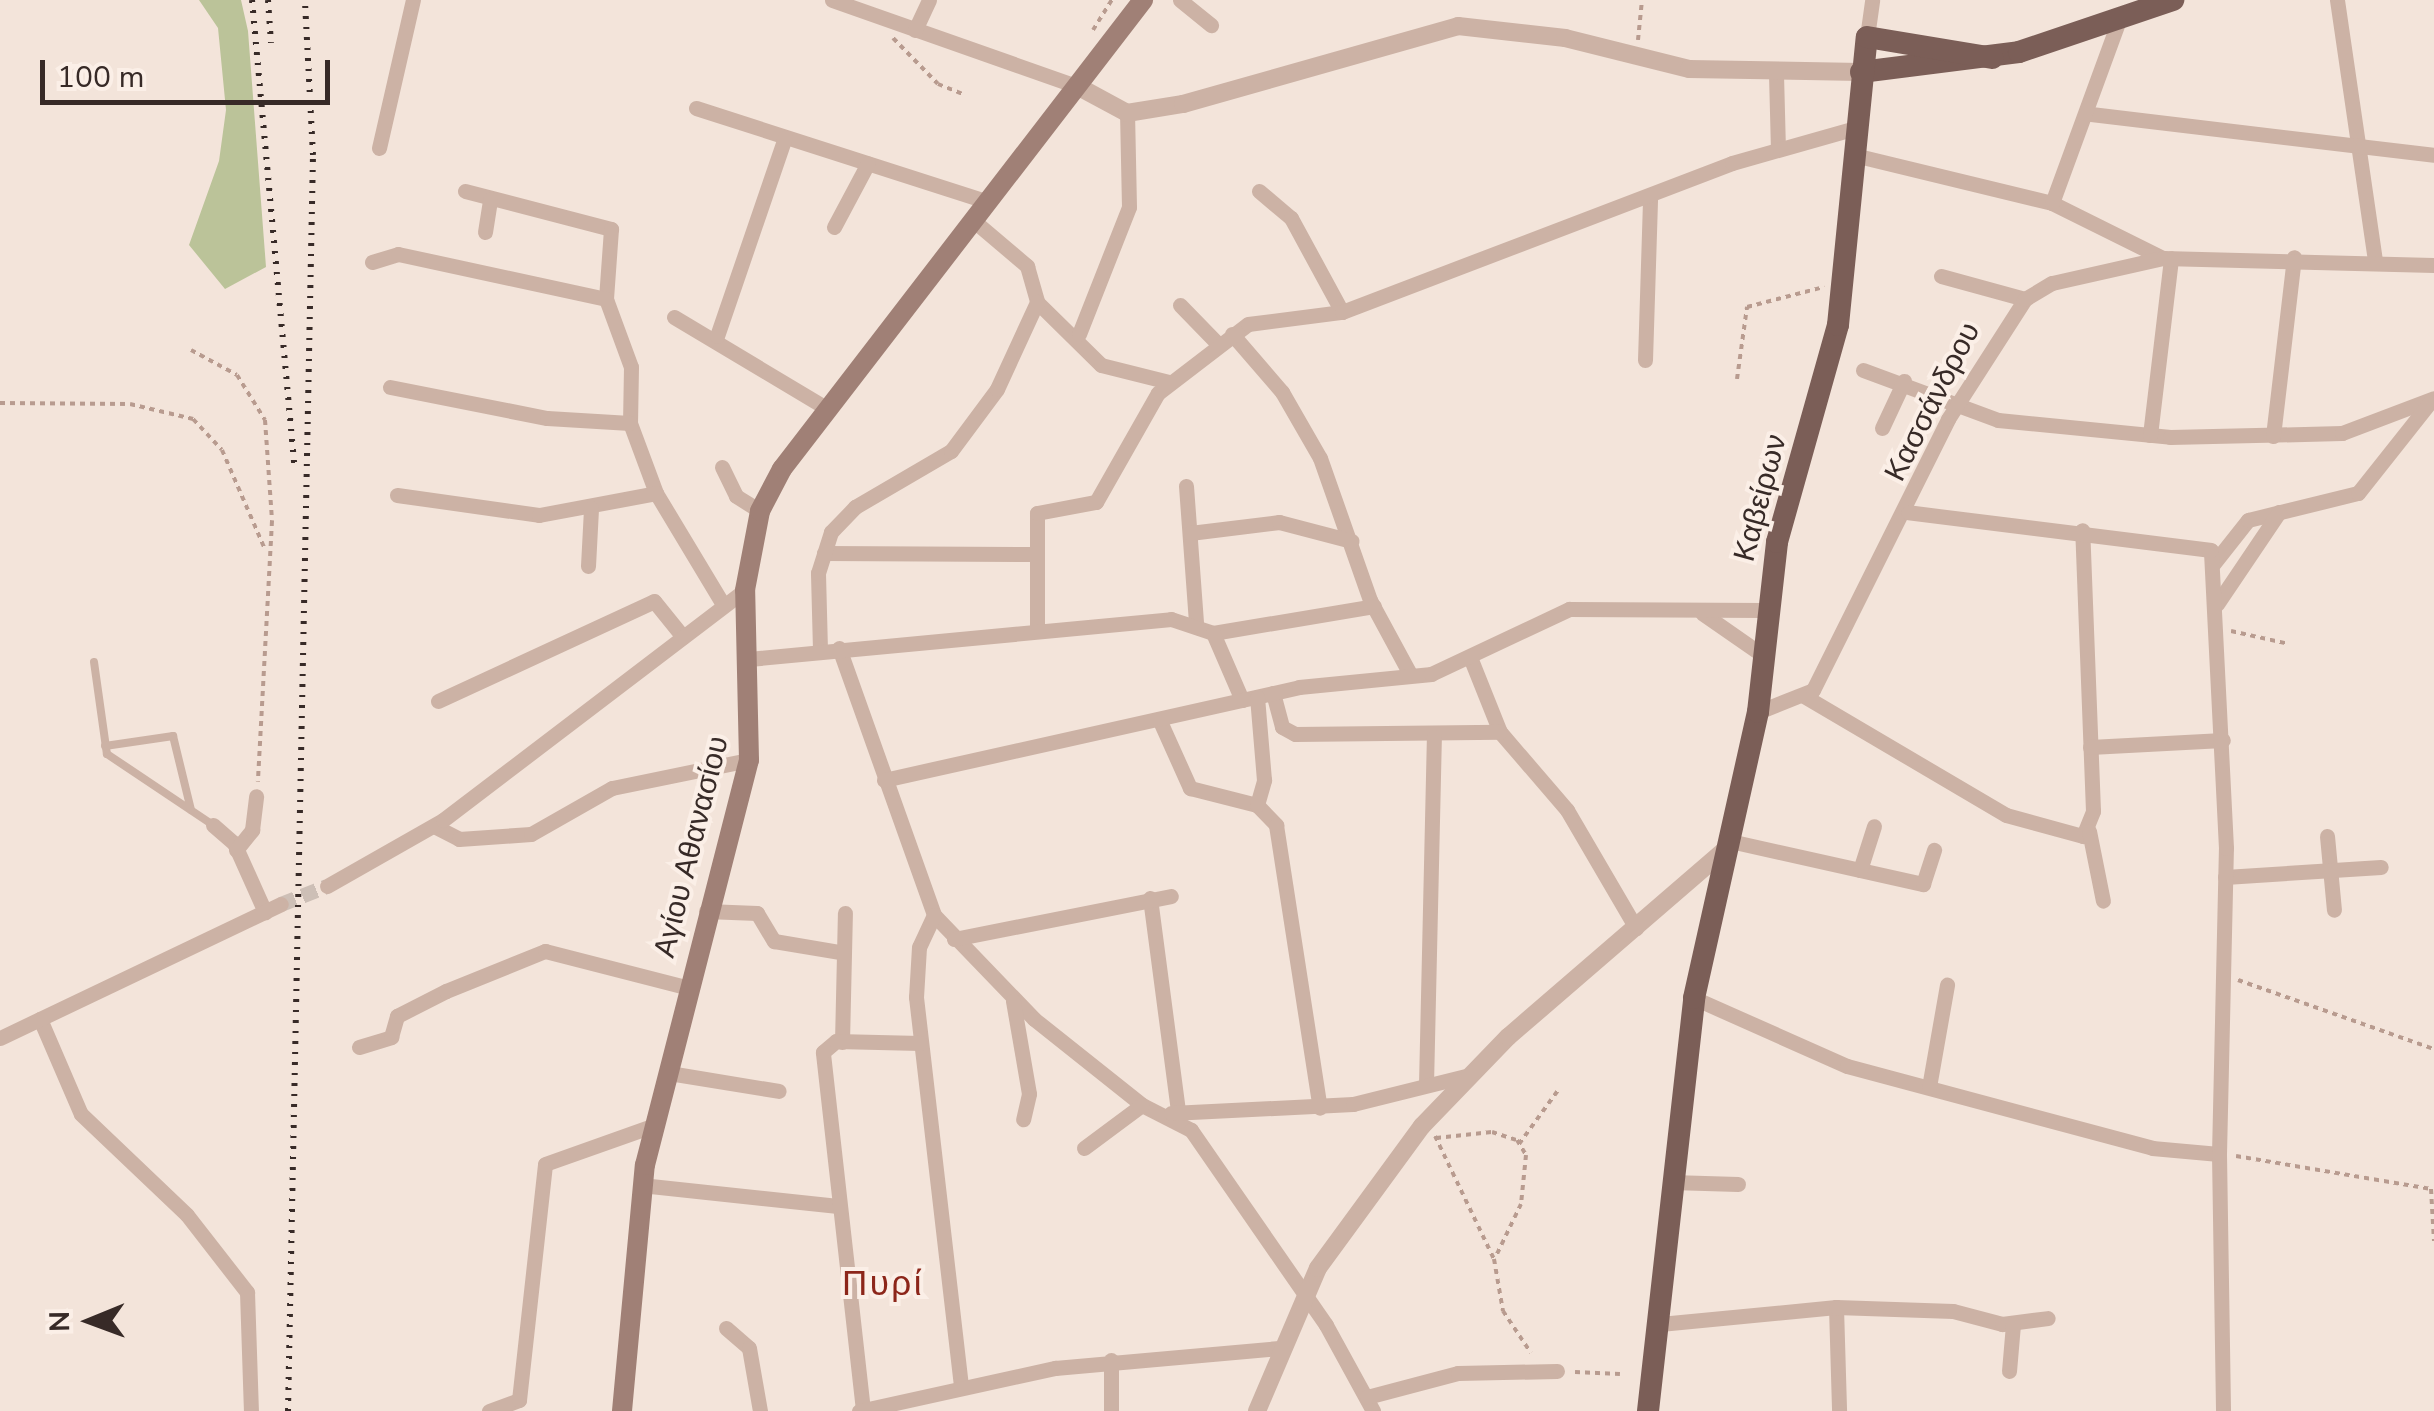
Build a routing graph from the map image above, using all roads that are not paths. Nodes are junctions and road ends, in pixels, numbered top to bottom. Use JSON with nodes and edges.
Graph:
{"nodes":[{"id":1,"x":413,"y":0,"type":"edge"},
{"id":2,"x":832,"y":0,"type":"edge"},
{"id":3,"x":929,"y":0,"type":"edge"},
{"id":4,"x":1143,"y":0,"type":"edge"},
{"id":5,"x":1180,"y":0,"type":"edge"},
{"id":6,"x":1872,"y":0,"type":"edge"},
{"id":7,"x":2173,"y":0,"type":"edge"},
{"id":8,"x":2337,"y":0,"type":"edge"},
{"id":9,"x":849,"y":3,"type":"edge"},
{"id":10,"x":2120,"y":17,"type":"junction"},
{"id":11,"x":1211,"y":25,"type":"dead end"},
{"id":12,"x":915,"y":30,"type":"junction"},
{"id":13,"x":1867,"y":37,"type":"junction"},
{"id":14,"x":1992,"y":58,"type":"junction"},
{"id":15,"x":1862,"y":72,"type":"junction"},
{"id":16,"x":1776,"y":74,"type":"junction"},
{"id":17,"x":1080,"y":87,"type":"junction"},
{"id":18,"x":696,"y":108,"type":"dead end"},
{"id":19,"x":1127,"y":113,"type":"junction"},
{"id":20,"x":2091,"y":114,"type":"junction"},
{"id":21,"x":1858,"y":126,"type":"junction"},
{"id":22,"x":785,"y":136,"type":"junction"},
{"id":23,"x":2354,"y":146,"type":"junction"},
{"id":24,"x":378,"y":148,"type":"dead end"},
{"id":25,"x":1778,"y":148,"type":"junction"},
{"id":26,"x":1854,"y":155,"type":"junction"},
{"id":27,"x":2434,"y":155,"type":"edge"},
{"id":28,"x":868,"y":163,"type":"junction"},
{"id":29,"x":465,"y":191,"type":"dead end"},
{"id":30,"x":1259,"y":191,"type":"dead end"},
{"id":31,"x":1650,"y":198,"type":"junction"},
{"id":32,"x":490,"y":199,"type":"junction"},
{"id":33,"x":988,"y":202,"type":"junction"},
{"id":34,"x":2052,"y":203,"type":"junction"},
{"id":35,"x":974,"y":221,"type":"junction"},
{"id":36,"x":834,"y":228,"type":"dead end"},
{"id":37,"x":485,"y":232,"type":"dead end"},
{"id":38,"x":2294,"y":257,"type":"junction"},
{"id":39,"x":2167,"y":258,"type":"junction"},
{"id":40,"x":2375,"y":259,"type":"junction"},
{"id":41,"x":372,"y":262,"type":"dead end"},
{"id":42,"x":2434,"y":265,"type":"edge"},
{"id":43,"x":1942,"y":276,"type":"dead end"},
{"id":44,"x":606,"y":299,"type":"junction"},
{"id":45,"x":2026,"y":299,"type":"junction"},
{"id":46,"x":1037,"y":302,"type":"junction"},
{"id":47,"x":1180,"y":304,"type":"dead end"},
{"id":48,"x":1342,"y":312,"type":"junction"},
{"id":49,"x":674,"y":318,"type":"dead end"},
{"id":50,"x":1079,"y":334,"type":"junction"},
{"id":51,"x":1232,"y":334,"type":"junction"},
{"id":52,"x":717,"y":336,"type":"junction"},
{"id":53,"x":1218,"y":344,"type":"junction"},
{"id":54,"x":1644,"y":360,"type":"dead end"},
{"id":55,"x":1863,"y":370,"type":"dead end"},
{"id":56,"x":1904,"y":381,"type":"junction"},
{"id":57,"x":1169,"y":382,"type":"junction"},
{"id":58,"x":390,"y":387,"type":"dead end"},
{"id":59,"x":2434,"y":398,"type":"edge"},
{"id":60,"x":1958,"y":402,"type":"junction"},
{"id":61,"x":828,"y":408,"type":"junction"},
{"id":62,"x":630,"y":423,"type":"junction"},
{"id":63,"x":1882,"y":428,"type":"dead end"},
{"id":64,"x":2150,"y":435,"type":"junction"},
{"id":65,"x":2273,"y":436,"type":"junction"},
{"id":66,"x":722,"y":467,"type":"dead end"},
{"id":67,"x":1186,"y":486,"type":"dead end"},
{"id":68,"x":656,"y":493,"type":"junction"},
{"id":69,"x":397,"y":495,"type":"dead end"},
{"id":70,"x":591,"y":508,"type":"junction"},
{"id":71,"x":2283,"y":509,"type":"junction"},
{"id":72,"x":760,"y":511,"type":"junction"},
{"id":73,"x":1908,"y":512,"type":"junction"},
{"id":74,"x":2082,"y":530,"type":"junction"},
{"id":75,"x":1190,"y":533,"type":"junction"},
{"id":76,"x":1352,"y":541,"type":"junction"},
{"id":77,"x":824,"y":553,"type":"junction"},
{"id":78,"x":1034,"y":554,"type":"junction"},
{"id":79,"x":2214,"y":563,"type":"junction"},
{"id":80,"x":588,"y":566,"type":"dead end"},
{"id":81,"x":745,"y":590,"type":"junction"},
{"id":82,"x":722,"y":603,"type":"junction"},
{"id":83,"x":1374,"y":606,"type":"junction"},
{"id":84,"x":2215,"y":608,"type":"junction"},
{"id":85,"x":1764,"y":610,"type":"junction"},
{"id":86,"x":1702,"y":613,"type":"junction"},
{"id":87,"x":1196,"y":623,"type":"junction"},
{"id":88,"x":1037,"y":630,"type":"junction"},
{"id":89,"x":1213,"y":633,"type":"junction"},
{"id":90,"x":682,"y":637,"type":"junction"},
{"id":91,"x":838,"y":648,"type":"junction"},
{"id":92,"x":820,"y":650,"type":"junction"},
{"id":93,"x":1761,"y":654,"type":"junction"},
{"id":94,"x":1470,"y":657,"type":"junction"},
{"id":95,"x":749,"y":659,"type":"junction"},
{"id":96,"x":94,"y":662,"type":"dead end"},
{"id":97,"x":1410,"y":674,"type":"junction"},
{"id":98,"x":1804,"y":696,"type":"junction"},
{"id":99,"x":1257,"y":697,"type":"junction"},
{"id":100,"x":438,"y":701,"type":"dead end"},
{"id":101,"x":1758,"y":712,"type":"junction"},
{"id":102,"x":1159,"y":719,"type":"junction"},
{"id":103,"x":1500,"y":732,"type":"junction"},
{"id":104,"x":1434,"y":737,"type":"junction"},
{"id":105,"x":2223,"y":740,"type":"junction"},
{"id":106,"x":106,"y":746,"type":"junction"},
{"id":107,"x":2090,"y":747,"type":"junction"},
{"id":108,"x":749,"y":760,"type":"junction"},
{"id":109,"x":884,"y":780,"type":"junction"},
{"id":110,"x":256,"y":796,"type":"road end"},
{"id":111,"x":1257,"y":805,"type":"junction"},
{"id":112,"x":192,"y":810,"type":"junction"},
{"id":113,"x":213,"y":825,"type":"joint"},
{"id":114,"x":434,"y":826,"type":"junction"},
{"id":115,"x":1874,"y":826,"type":"dead end"},
{"id":116,"x":2089,"y":831,"type":"junction"},
{"id":117,"x":2327,"y":836,"type":"dead end"},
{"id":118,"x":1730,"y":844,"type":"junction"},
{"id":119,"x":236,"y":850,"type":"junction"},
{"id":120,"x":1934,"y":850,"type":"dead end"},
{"id":121,"x":2335,"y":867,"type":"junction"},
{"id":122,"x":2381,"y":867,"type":"dead end"},
{"id":123,"x":1860,"y":870,"type":"junction"},
{"id":124,"x":2225,"y":877,"type":"junction"},
{"id":125,"x":327,"y":886,"type":"tunnel mouth"},
{"id":126,"x":1171,"y":896,"type":"dead end"},
{"id":127,"x":1150,"y":898,"type":"junction"},
{"id":128,"x":2103,"y":901,"type":"dead end"},
{"id":129,"x":2334,"y":910,"type":"dead end"},
{"id":130,"x":706,"y":912,"type":"junction"},
{"id":131,"x":845,"y":913,"type":"dead end"},
{"id":132,"x":934,"y":914,"type":"junction"},
{"id":133,"x":1636,"y":928,"type":"junction"},
{"id":134,"x":954,"y":939,"type":"junction"},
{"id":135,"x":840,"y":952,"type":"junction"},
{"id":136,"x":1947,"y":985,"type":"dead end"},
{"id":137,"x":689,"y":988,"type":"junction"},
{"id":138,"x":1694,"y":998,"type":"junction"},
{"id":139,"x":1013,"y":1001,"type":"junction"},
{"id":140,"x":40,"y":1019,"type":"junction"},
{"id":141,"x":0,"y":1038,"type":"edge"},
{"id":142,"x":842,"y":1042,"type":"junction"},
{"id":143,"x":920,"y":1044,"type":"junction"},
{"id":144,"x":359,"y":1047,"type":"dead end"},
{"id":145,"x":669,"y":1073,"type":"junction"},
{"id":146,"x":1465,"y":1076,"type":"junction"},
{"id":147,"x":1426,"y":1085,"type":"junction"},
{"id":148,"x":1930,"y":1087,"type":"junction"},
{"id":149,"x":779,"y":1092,"type":"dead end"},
{"id":150,"x":1142,"y":1105,"type":"junction"},
{"id":151,"x":1320,"y":1108,"type":"junction"},
{"id":152,"x":1174,"y":1112,"type":"junction"},
{"id":153,"x":1023,"y":1119,"type":"dead end"},
{"id":154,"x":655,"y":1125,"type":"junction"},
{"id":155,"x":1084,"y":1148,"type":"dead end"},
{"id":156,"x":2219,"y":1154,"type":"junction"},
{"id":157,"x":1672,"y":1182,"type":"junction"},
{"id":158,"x":641,"y":1184,"type":"junction"},
{"id":159,"x":1738,"y":1184,"type":"dead end"},
{"id":160,"x":838,"y":1206,"type":"junction"},
{"id":161,"x":1304,"y":1292,"type":"junction"},
{"id":162,"x":1836,"y":1307,"type":"junction"},
{"id":163,"x":2048,"y":1318,"type":"dead end"},
{"id":164,"x":1660,"y":1324,"type":"junction"},
{"id":165,"x":2013,"y":1324,"type":"junction"},
{"id":166,"x":726,"y":1328,"type":"dead end"},
{"id":167,"x":1279,"y":1348,"type":"junction"},
{"id":168,"x":1111,"y":1360,"type":"junction"},
{"id":169,"x":2008,"y":1370,"type":"dead end"},
{"id":170,"x":1557,"y":1371,"type":"road end"},
{"id":171,"x":960,"y":1387,"type":"junction"},
{"id":172,"x":1370,"y":1404,"type":"edge"},
{"id":173,"x":861,"y":1410,"type":"edge"},
{"id":174,"x":251,"y":1411,"type":"edge"},
{"id":175,"x":488,"y":1411,"type":"edge"},
{"id":176,"x":622,"y":1411,"type":"edge"},
{"id":177,"x":760,"y":1411,"type":"edge"},
{"id":178,"x":1110,"y":1411,"type":"edge"},
{"id":179,"x":1257,"y":1411,"type":"edge"},
{"id":180,"x":1648,"y":1411,"type":"edge"},
{"id":181,"x":1839,"y":1411,"type":"edge"},
{"id":182,"x":2223,"y":1411,"type":"edge"}],
"edges":[{"from":1,"to":24,"type":"street"},
{"from":2,"to":9,"type":"street"},
{"from":3,"to":12,"type":"street"},
{"from":4,"to":17,"type":"main road","name":"Αγίου Αθανασίου"},
{"from":5,"to":11,"type":"street"},
{"from":6,"to":13,"type":"street"},
{"from":7,"to":10,"type":"main road"},
{"from":8,"to":23,"type":"street"},
{"from":9,"to":12,"type":"street"},
{"from":10,"to":14,"type":"main road"},
{"from":10,"to":20,"type":"street"},
{"from":12,"to":17,"type":"street"},
{"from":13,"to":14,"type":"main road"},
{"from":13,"to":15,"type":"main road","name":"Καβείρων"},
{"from":14,"to":15,"type":"main road"},
{"from":15,"to":16,"type":"street"},
{"from":15,"to":21,"type":"main road","name":"Καβείρων"},
{"from":16,"to":19,"type":"street"},
{"from":16,"to":25,"type":"street"},
{"from":17,"to":19,"type":"street"},
{"from":17,"to":33,"type":"main road","name":"Αγίου Αθανασίου"},
{"from":18,"to":22,"type":"street"},
{"from":19,"to":50,"type":"street"},
{"from":20,"to":23,"type":"street"},
{"from":20,"to":34,"type":"street"},
{"from":21,"to":25,"type":"street"},
{"from":21,"to":26,"type":"main road","name":"Καβείρων"},
{"from":22,"to":28,"type":"street"},
{"from":22,"to":52,"type":"street"},
{"from":23,"to":27,"type":"street"},
{"from":23,"to":40,"type":"street"},
{"from":25,"to":31,"type":"street"},
{"from":26,"to":34,"type":"street"},
{"from":26,"to":85,"type":"main road","name":"Καβείρων"},
{"from":28,"to":33,"type":"street"},
{"from":28,"to":36,"type":"street"},
{"from":29,"to":32,"type":"street"},
{"from":30,"to":48,"type":"street"},
{"from":31,"to":48,"type":"street"},
{"from":31,"to":54,"type":"street"},
{"from":32,"to":37,"type":"street"},
{"from":32,"to":44,"type":"street"},
{"from":33,"to":35,"type":"main road","name":"Αγίου Αθανασίου"},
{"from":34,"to":39,"type":"street"},
{"from":35,"to":46,"type":"street"},
{"from":35,"to":61,"type":"main road","name":"Αγίου Αθανασίου"},
{"from":38,"to":39,"type":"street"},
{"from":38,"to":40,"type":"street"},
{"from":38,"to":65,"type":"street"},
{"from":39,"to":45,"type":"street"},
{"from":39,"to":64,"type":"street"},
{"from":40,"to":42,"type":"street"},
{"from":41,"to":44,"type":"street"},
{"from":43,"to":45,"type":"street"},
{"from":44,"to":62,"type":"street"},
{"from":45,"to":60,"type":"street","name":"Κασσάνδρου"},
{"from":46,"to":50,"type":"street"},
{"from":46,"to":77,"type":"street"},
{"from":47,"to":53,"type":"street"},
{"from":48,"to":51,"type":"street"},
{"from":49,"to":52,"type":"street"},
{"from":50,"to":57,"type":"street"},
{"from":51,"to":53,"type":"street"},
{"from":51,"to":76,"type":"street"},
{"from":52,"to":61,"type":"street"},
{"from":53,"to":57,"type":"street"},
{"from":55,"to":56,"type":"street"},
{"from":56,"to":60,"type":"street"},
{"from":56,"to":63,"type":"street"},
{"from":57,"to":78,"type":"street"},
{"from":58,"to":62,"type":"street"},
{"from":59,"to":65,"type":"street"},
{"from":59,"to":71,"type":"street"},
{"from":60,"to":64,"type":"street"},
{"from":60,"to":73,"type":"street","name":"Κασσάνδρου"},
{"from":61,"to":72,"type":"main road","name":"Αγίου Αθανασίου"},
{"from":62,"to":68,"type":"street"},
{"from":64,"to":65,"type":"street"},
{"from":66,"to":72,"type":"street"},
{"from":67,"to":75,"type":"street"},
{"from":68,"to":70,"type":"street"},
{"from":68,"to":82,"type":"street"},
{"from":69,"to":70,"type":"street"},
{"from":70,"to":80,"type":"street"},
{"from":71,"to":79,"type":"street"},
{"from":71,"to":84,"type":"street"},
{"from":72,"to":81,"type":"main road","name":"Αγίου Αθανασίου"},
{"from":73,"to":74,"type":"street"},
{"from":73,"to":98,"type":"street","name":"Κασσάνδρου"},
{"from":74,"to":79,"type":"street"},
{"from":74,"to":107,"type":"street"},
{"from":75,"to":76,"type":"street"},
{"from":75,"to":87,"type":"street"},
{"from":76,"to":83,"type":"street"},
{"from":77,"to":78,"type":"street"},
{"from":77,"to":92,"type":"street"},
{"from":78,"to":88,"type":"street"},
{"from":79,"to":84,"type":"street"},
{"from":81,"to":82,"type":"street"},
{"from":81,"to":95,"type":"main road","name":"Αγίου Αθανασίου"},
{"from":82,"to":90,"type":"street"},
{"from":83,"to":89,"type":"street"},
{"from":83,"to":97,"type":"street"},
{"from":84,"to":105,"type":"street"},
{"from":85,"to":86,"type":"street"},
{"from":85,"to":93,"type":"main road","name":"Καβείρων"},
{"from":86,"to":93,"type":"street"},
{"from":86,"to":94,"type":"street"},
{"from":87,"to":88,"type":"street"},
{"from":87,"to":89,"type":"street"},
{"from":88,"to":91,"type":"street"},
{"from":89,"to":99,"type":"street"},
{"from":90,"to":100,"type":"street"},
{"from":90,"to":114,"type":"street"},
{"from":91,"to":92,"type":"street"},
{"from":91,"to":109,"type":"street"},
{"from":92,"to":95,"type":"street"},
{"from":93,"to":101,"type":"main road","name":"Καβείρων"},
{"from":94,"to":97,"type":"street"},
{"from":94,"to":103,"type":"street"},
{"from":95,"to":108,"type":"main road","name":"Αγίου Αθανασίου"},
{"from":96,"to":106,"type":"lane"},
{"from":97,"to":99,"type":"street"},
{"from":98,"to":101,"type":"street"},
{"from":98,"to":116,"type":"street"},
{"from":99,"to":102,"type":"street"},
{"from":99,"to":104,"type":"street"},
{"from":99,"to":111,"type":"street"},
{"from":101,"to":118,"type":"main road","name":"Καβείρων"},
{"from":102,"to":109,"type":"street"},
{"from":102,"to":111,"type":"street"},
{"from":103,"to":104,"type":"street"},
{"from":103,"to":133,"type":"street"},
{"from":104,"to":147,"type":"street"},
{"from":105,"to":107,"type":"street"},
{"from":105,"to":124,"type":"street"},
{"from":106,"to":112,"type":"lane"},
{"from":106,"to":112,"type":"lane"},
{"from":107,"to":116,"type":"street"},
{"from":108,"to":114,"type":"street"},
{"from":108,"to":130,"type":"main road","name":"Αγίου Αθανασίου"},
{"from":109,"to":132,"type":"street"},
{"from":110,"to":119,"type":"street"},
{"from":111,"to":151,"type":"street"},
{"from":112,"to":113,"type":"lane"},
{"from":113,"to":119,"type":"street"},
{"from":114,"to":125,"type":"street"},
{"from":115,"to":123,"type":"street"},
{"from":116,"to":128,"type":"street"},
{"from":117,"to":121,"type":"street"},
{"from":118,"to":123,"type":"street"},
{"from":118,"to":133,"type":"street"},
{"from":118,"to":138,"type":"main road","name":"Καβείρων"},
{"from":119,"to":140,"type":"street"},
{"from":120,"to":123,"type":"street"},
{"from":121,"to":122,"type":"street"},
{"from":121,"to":124,"type":"street"},
{"from":121,"to":129,"type":"street"},
{"from":124,"to":156,"type":"street"},
{"from":126,"to":127,"type":"street"},
{"from":127,"to":134,"type":"street"},
{"from":127,"to":152,"type":"street"},
{"from":130,"to":135,"type":"street"},
{"from":130,"to":137,"type":"main road","name":"Αγίου Αθανασίου"},
{"from":131,"to":135,"type":"street"},
{"from":132,"to":134,"type":"street"},
{"from":132,"to":143,"type":"street"},
{"from":133,"to":146,"type":"street"},
{"from":134,"to":139,"type":"street"},
{"from":135,"to":142,"type":"street"},
{"from":136,"to":148,"type":"street"},
{"from":137,"to":144,"type":"street"},
{"from":137,"to":145,"type":"main road","name":"Αγίου Αθανασίου"},
{"from":138,"to":148,"type":"street"},
{"from":138,"to":157,"type":"main road","name":"Καβείρων"},
{"from":139,"to":150,"type":"street"},
{"from":139,"to":153,"type":"street"},
{"from":140,"to":141,"type":"street"},
{"from":140,"to":174,"type":"street"},
{"from":142,"to":143,"type":"street"},
{"from":142,"to":160,"type":"street"},
{"from":143,"to":171,"type":"street"},
{"from":145,"to":149,"type":"street"},
{"from":145,"to":154,"type":"main road","name":"Αγίου Αθανασίου"},
{"from":146,"to":147,"type":"street"},
{"from":146,"to":161,"type":"street"},
{"from":147,"to":151,"type":"street"},
{"from":148,"to":156,"type":"street"},
{"from":150,"to":152,"type":"street"},
{"from":150,"to":155,"type":"street"},
{"from":151,"to":152,"type":"street"},
{"from":152,"to":161,"type":"street"},
{"from":154,"to":158,"type":"main road","name":"Αγίου Αθανασίου"},
{"from":154,"to":175,"type":"street"},
{"from":156,"to":182,"type":"street"},
{"from":157,"to":159,"type":"street"},
{"from":157,"to":164,"type":"main road","name":"Καβείρων"},
{"from":158,"to":160,"type":"street"},
{"from":158,"to":176,"type":"main road","name":"Αγίου Αθανασίου"},
{"from":160,"to":173,"type":"street"},
{"from":161,"to":167,"type":"street"},
{"from":161,"to":172,"type":"street"},
{"from":162,"to":164,"type":"street"},
{"from":162,"to":165,"type":"street"},
{"from":162,"to":181,"type":"street"},
{"from":163,"to":165,"type":"street"},
{"from":164,"to":180,"type":"main road","name":"Καβείρων"},
{"from":165,"to":169,"type":"street"},
{"from":166,"to":177,"type":"street"},
{"from":167,"to":168,"type":"street"},
{"from":167,"to":179,"type":"street"},
{"from":168,"to":171,"type":"street"},
{"from":168,"to":178,"type":"street"},
{"from":170,"to":172,"type":"street"},
{"from":171,"to":173,"type":"street"}]}
